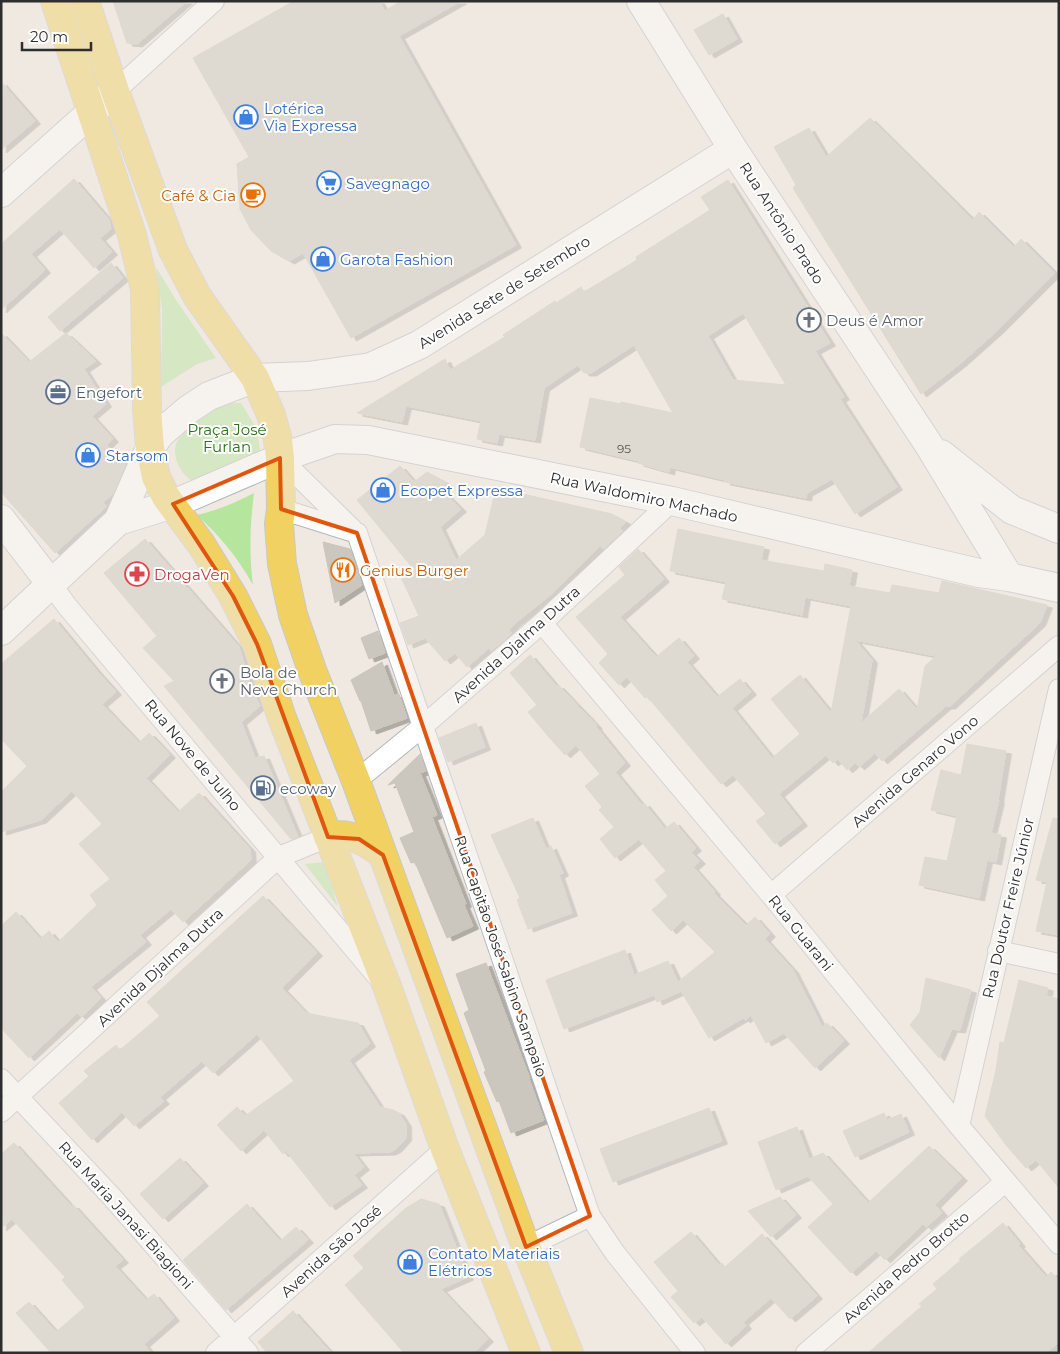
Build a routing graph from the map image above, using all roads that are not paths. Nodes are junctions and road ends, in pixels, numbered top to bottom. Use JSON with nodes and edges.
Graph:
{"nodes":[{"id":1,"x":55,"y":1,"type":"edge"},
{"id":2,"x":86,"y":1,"type":"edge"},
{"id":3,"x":641,"y":1,"type":"edge"},
{"id":4,"x":207,"y":3,"type":"edge"},
{"id":5,"x":115,"y":91,"type":"junction"},
{"id":6,"x":92,"y":112,"type":"junction"},
{"id":7,"x":733,"y":149,"type":"junction"},
{"id":8,"x":1,"y":193,"type":"edge"},
{"id":9,"x":254,"y":378,"type":"junction"},
{"id":10,"x":926,"y":442,"type":"junction"},
{"id":11,"x":150,"y":448,"type":"junction"},
{"id":12,"x":280,"y":458,"type":"junction"},
{"id":13,"x":672,"y":501,"type":"junction"},
{"id":14,"x":173,"y":504,"type":"junction"},
{"id":15,"x":281,"y":509,"type":"junction"},
{"id":16,"x":1,"y":519,"type":"edge"},
{"id":17,"x":118,"y":522,"type":"junction"},
{"id":18,"x":1059,"y":529,"type":"edge"},
{"id":19,"x":357,"y":533,"type":"junction"},
{"id":20,"x":1009,"y":577,"type":"junction"},
{"id":21,"x":51,"y":584,"type":"junction"},
{"id":22,"x":1059,"y":588,"type":"edge"},
{"id":23,"x":542,"y":623,"type":"junction"},
{"id":24,"x":1,"y":631,"type":"edge"},
{"id":25,"x":1059,"y":646,"type":"edge"},
{"id":26,"x":1059,"y":689,"type":"edge"},
{"id":27,"x":422,"y":727,"type":"junction"},
{"id":28,"x":356,"y":781,"type":"junction"},
{"id":29,"x":328,"y":837,"type":"junction"},
{"id":30,"x":383,"y":855,"type":"junction"},
{"id":31,"x":279,"y":858,"type":"junction"},
{"id":32,"x":771,"y":895,"type":"junction"},
{"id":33,"x":998,"y":951,"type":"junction"},
{"id":34,"x":1059,"y":964,"type":"edge"},
{"id":35,"x":388,"y":989,"type":"junction"},
{"id":36,"x":1,"y":1079,"type":"edge"},
{"id":37,"x":18,"y":1098,"type":"junction"},
{"id":38,"x":1,"y":1112,"type":"edge"},
{"id":39,"x":959,"y":1126,"type":"junction"},
{"id":40,"x":445,"y":1149,"type":"junction"},
{"id":41,"x":1005,"y":1182,"type":"junction"},
{"id":42,"x":590,"y":1216,"type":"junction"},
{"id":43,"x":1059,"y":1244,"type":"edge"},
{"id":44,"x":526,"y":1247,"type":"junction"},
{"id":45,"x":234,"y":1337,"type":"junction"},
{"id":46,"x":523,"y":1352,"type":"edge"},
{"id":47,"x":216,"y":1353,"type":"edge"},
{"id":48,"x":248,"y":1353,"type":"edge"},
{"id":49,"x":568,"y":1353,"type":"edge"},
{"id":50,"x":695,"y":1353,"type":"edge"},
{"id":51,"x":806,"y":1353,"type":"edge"}],
"edges":[{"from":1,"to":6,"type":"main road"},
{"from":2,"to":5,"type":"main road"},
{"from":3,"to":7,"type":"street","name":"Rua Antônio Prado"},
{"from":4,"to":5,"type":"street"},
{"from":5,"to":6,"type":"street"},
{"from":5,"to":9,"type":"main road"},
{"from":6,"to":8,"type":"street"},
{"from":6,"to":11,"type":"main road"},
{"from":7,"to":9,"type":"street","name":"Avenida Sete de Setembro"},
{"from":7,"to":10,"type":"street","name":"Rua Antônio Prado"},
{"from":9,"to":11,"type":"street","name":"Avenida Sete de Setembro"},
{"from":9,"to":12,"type":"main road"},
{"from":10,"to":18,"type":"street"},
{"from":10,"to":20,"type":"street","name":"Rua Antônio Prado"},
{"from":11,"to":14,"type":"main road"},
{"from":11,"to":17,"type":"street"},
{"from":12,"to":13,"type":"street","name":"Rua Waldomiro Machado"},
{"from":12,"to":14,"type":"street","name":"Rua Waldomiro Machado"},
{"from":12,"to":15,"type":"main road"},
{"from":12,"to":19,"type":"street","name":"Rua Capitão José Sabino Sampaio"},
{"from":13,"to":20,"type":"street","name":"Rua Waldomiro Machado"},
{"from":13,"to":23,"type":"street","name":"Avenida Djalma Dutra"},
{"from":14,"to":17,"type":"street"},
{"from":14,"to":29,"type":"main road"},
{"from":15,"to":19,"type":"street"},
{"from":15,"to":28,"type":"main road"},
{"from":16,"to":21,"type":"street","name":"Rua Nove de Julho"},
{"from":17,"to":21,"type":"street"},
{"from":19,"to":27,"type":"street","name":"Rua Capitão José Sabino Sampaio"},
{"from":20,"to":22,"type":"street","name":"Rua Waldomiro Machado"},
{"from":21,"to":24,"type":"street"},
{"from":21,"to":31,"type":"street","name":"Rua Nove de Julho"},
{"from":23,"to":27,"type":"street","name":"Avenida Djalma Dutra"},
{"from":23,"to":32,"type":"street","name":"Rua Guarani"},
{"from":25,"to":32,"type":"street","name":"Avenida Genaro Vono"},
{"from":26,"to":33,"type":"street","name":"Rua Doutor Freire Júnior"},
{"from":27,"to":28,"type":"street","name":"Avenida Djalma Dutra"},
{"from":27,"to":42,"type":"street","name":"Rua Capitão José Sabino Sampaio"},
{"from":28,"to":30,"type":"main road"},
{"from":29,"to":30,"type":"main road"},
{"from":29,"to":31,"type":"street","name":"Avenida Djalma Dutra"},
{"from":29,"to":35,"type":"main road"},
{"from":30,"to":44,"type":"main road"},
{"from":31,"to":35,"type":"street","name":"Rua Nove de Julho"},
{"from":31,"to":37,"type":"street","name":"Avenida Djalma Dutra"},
{"from":32,"to":39,"type":"street","name":"Rua Guarani"},
{"from":33,"to":34,"type":"street"},
{"from":33,"to":39,"type":"street","name":"Rua Doutor Freire Júnior"},
{"from":35,"to":40,"type":"main road"},
{"from":36,"to":37,"type":"street","name":"Rua Maria Janasi Biagioni"},
{"from":37,"to":38,"type":"street","name":"Avenida Djalma Dutra"},
{"from":37,"to":45,"type":"street","name":"Rua Maria Janasi Biagioni"},
{"from":39,"to":41,"type":"street","name":"Rua Guarani"},
{"from":40,"to":45,"type":"street","name":"Avenida São José"},
{"from":40,"to":46,"type":"main road"},
{"from":41,"to":43,"type":"street","name":"Rua Guarani"},
{"from":41,"to":51,"type":"street","name":"Avenida Pedro Brotto"},
{"from":42,"to":44,"type":"street"},
{"from":42,"to":50,"type":"street","name":"Rua Capitão José Sabino Sampaio"},
{"from":44,"to":49,"type":"main road"},
{"from":45,"to":47,"type":"street","name":"Avenida São José"},
{"from":45,"to":48,"type":"street","name":"Rua Maria Janasi Biagioni"}]}
